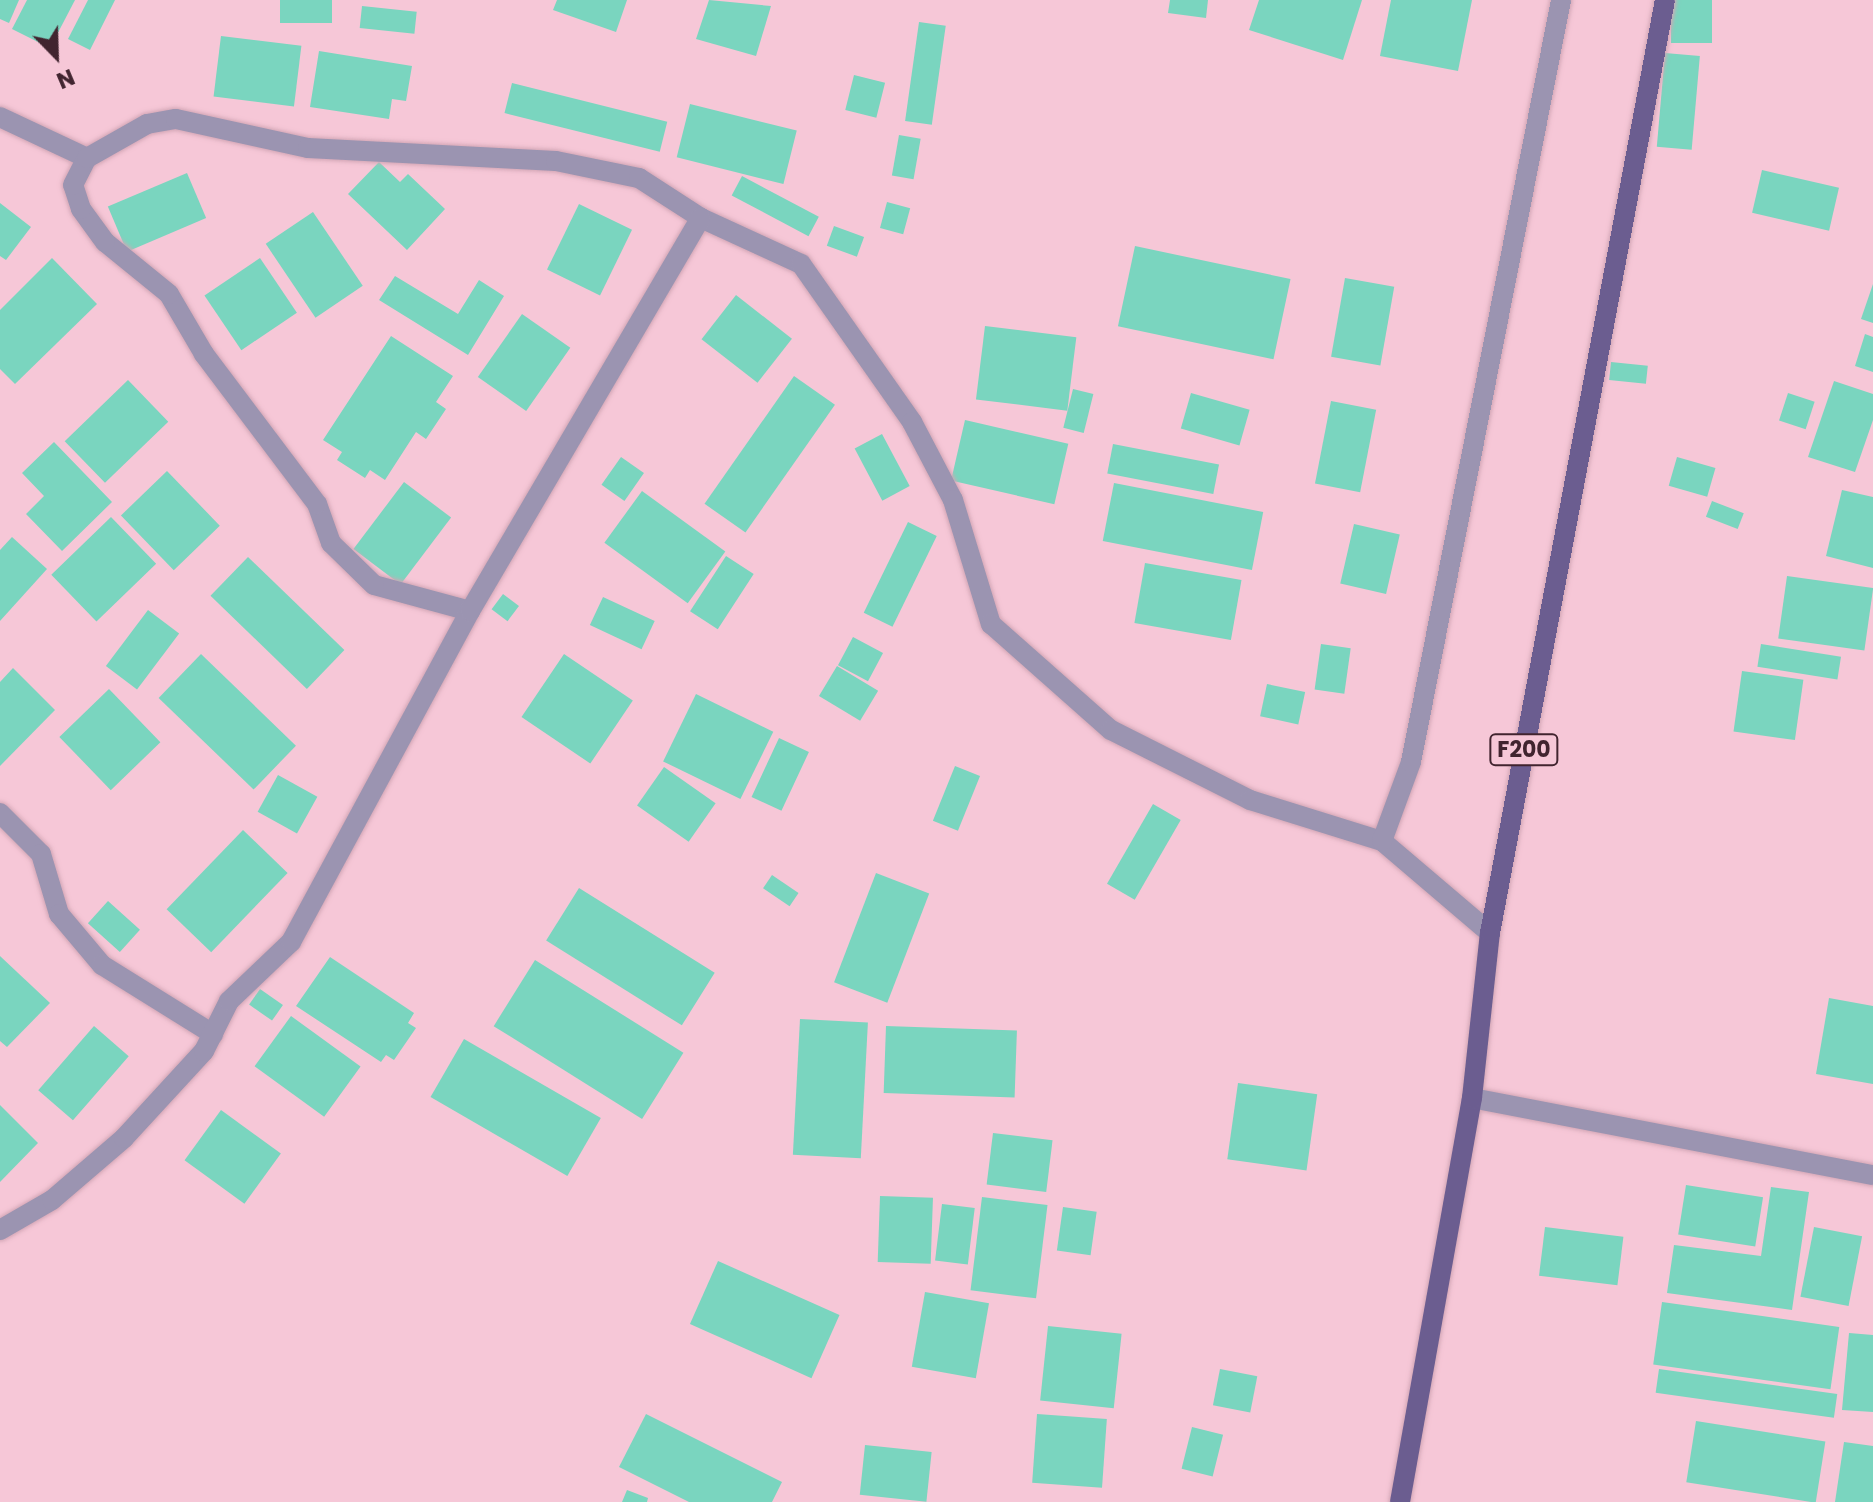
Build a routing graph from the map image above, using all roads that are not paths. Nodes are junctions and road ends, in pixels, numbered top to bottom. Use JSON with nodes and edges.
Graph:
{"nodes":[{"id":1,"x":1561,"y":0,"type":"edge"},
{"id":2,"x":1665,"y":0,"type":"edge"},
{"id":3,"x":0,"y":117,"type":"edge"},
{"id":4,"x":87,"y":158,"type":"junction"},
{"id":5,"x":701,"y":218,"type":"junction"},
{"id":6,"x":470,"y":611,"type":"junction"},
{"id":7,"x":0,"y":813,"type":"edge"},
{"id":8,"x":1382,"y":841,"type":"junction"},
{"id":9,"x":1490,"y":933,"type":"junction"},
{"id":10,"x":213,"y":1034,"type":"junction"},
{"id":11,"x":1472,"y":1098,"type":"junction"},
{"id":12,"x":1873,"y":1175,"type":"edge"},
{"id":13,"x":0,"y":1230,"type":"edge"},
{"id":14,"x":1400,"y":1502,"type":"edge"}],
"edges":[{"from":1,"to":8,"type":"street"},
{"from":2,"to":9,"type":"main road","number":"F200"},
{"from":3,"to":4,"type":"street"},
{"from":4,"to":5,"type":"street"},
{"from":4,"to":6,"type":"street"},
{"from":5,"to":6,"type":"street"},
{"from":5,"to":8,"type":"street"},
{"from":6,"to":10,"type":"street"},
{"from":7,"to":10,"type":"street"},
{"from":8,"to":9,"type":"street"},
{"from":9,"to":11,"type":"main road","number":"F200"},
{"from":10,"to":13,"type":"street"},
{"from":11,"to":12,"type":"street"},
{"from":11,"to":14,"type":"main road","number":"F200"}]}
